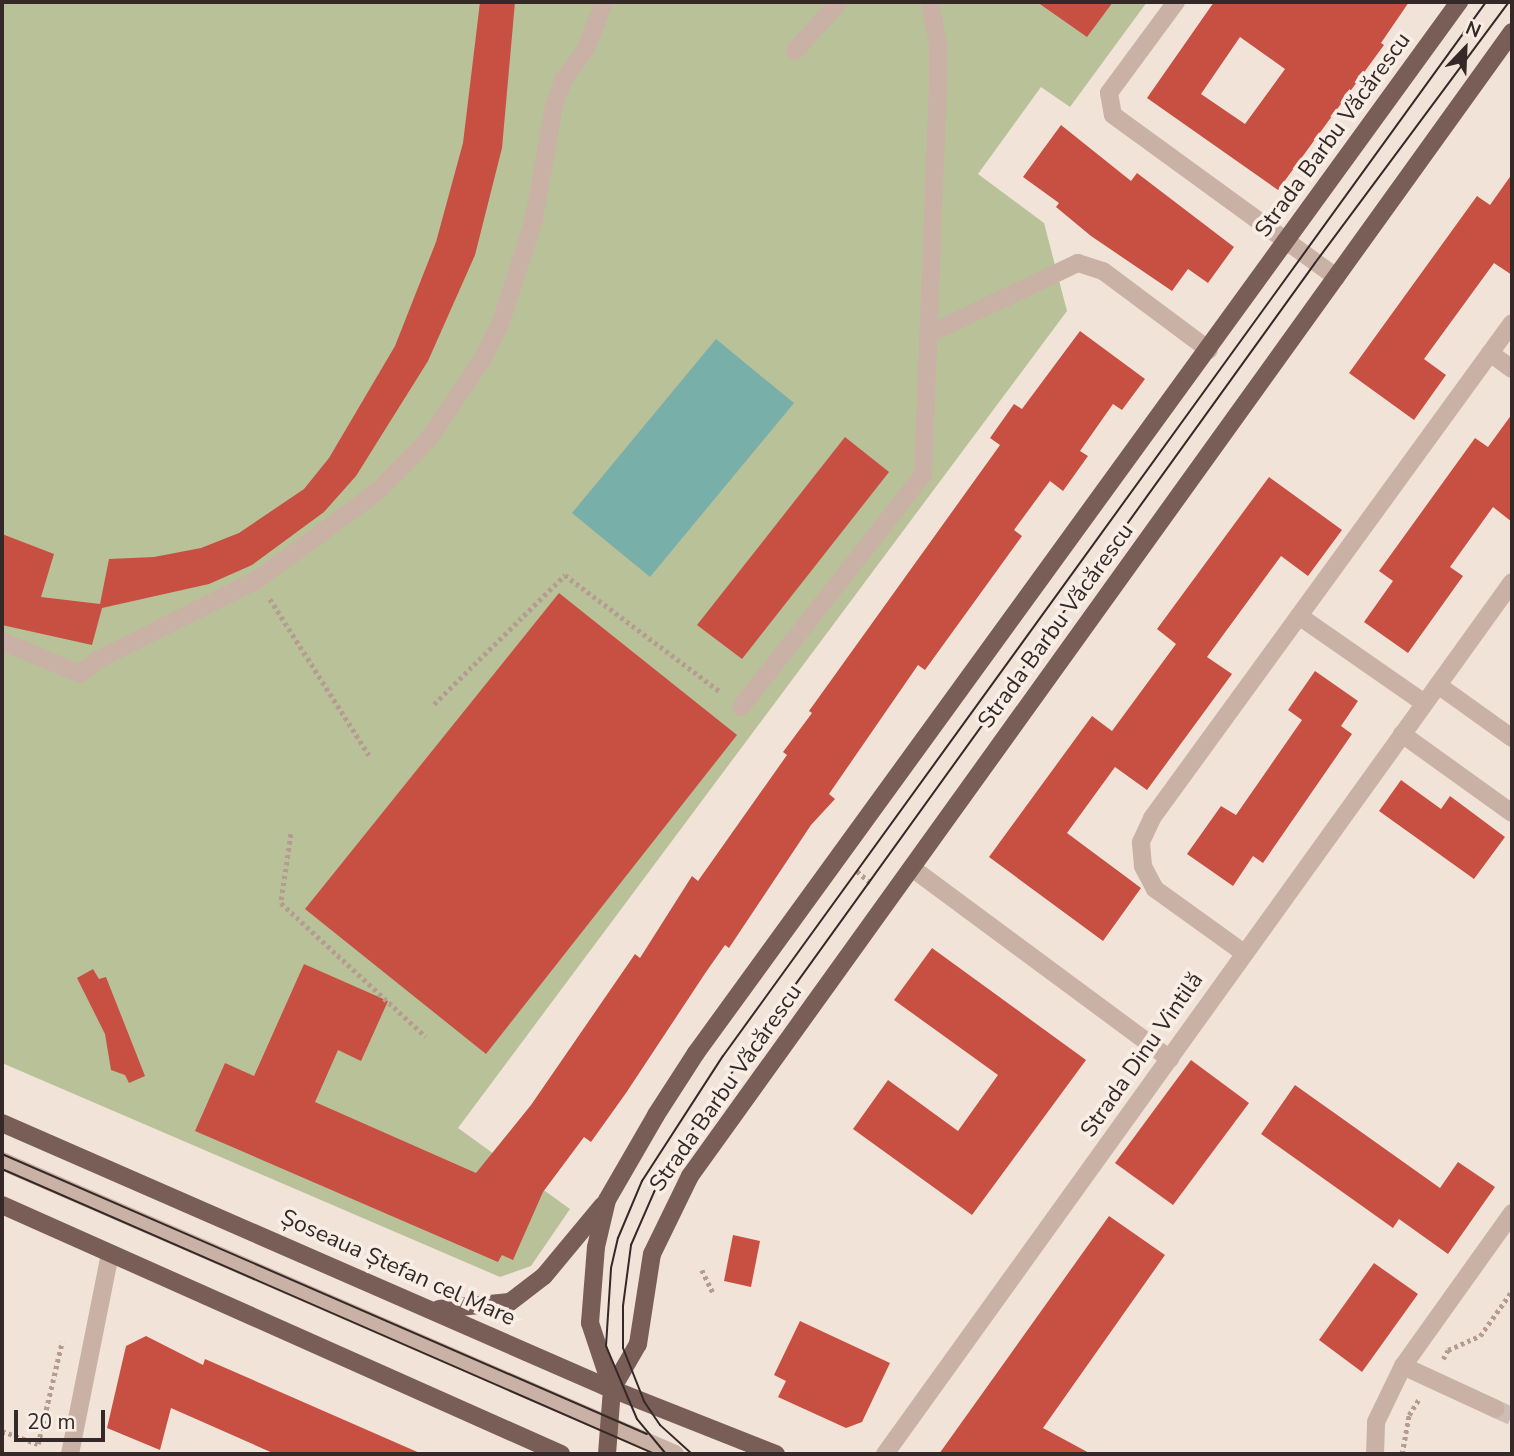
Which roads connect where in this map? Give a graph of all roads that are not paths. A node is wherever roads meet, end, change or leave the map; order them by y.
1 (604, 2) edge
2 (839, 2) edge
3 (930, 2) edge
4 (1176, 2) edge
5 (1459, 2) edge
6 (1512, 32) edge
7 (795, 51) dead end
8 (1286, 241) junction
9 (1336, 277) junction
10 (1512, 323) edge
11 (929, 334) junction
12 (1209, 350) junction
13 (1490, 354) junction
14 (1512, 369) edge
15 (1512, 582) edge
16 (1299, 616) junction
17 (2, 641) edge
18 (1438, 685) junction
19 (1424, 702) junction
20 (741, 707) road end
21 (1402, 734) junction
22 (1512, 738) edge
23 (1512, 813) edge
24 (912, 868) junction
25 (1244, 953) junction
26 (1170, 1059) junction
27 (2, 1123) edge
28 (2, 1161) edge
29 (607, 1200) junction
30 (2, 1205) edge
31 (1512, 1213) edge
32 (110, 1254) junction
33 (432, 1309) junction
34 (1403, 1366) junction
35 (612, 1389) junction
36 (1496, 1409) tunnel mouth
37 (610, 1426) junction
38 (70, 1454) edge
39 (561, 1454) edge
40 (607, 1454) edge
41 (675, 1454) edge
42 (776, 1454) edge
43 (885, 1454) edge
44 (1375, 1454) edge

1 - 17 street
2 - 7 street
3 - 11 street
4 - 8 street
5 - 8 main road, Strada Barbu Văcărescu
6 - 9 main road, Strada Barbu Văcărescu
8 - 9 street
8 - 12 main road, Strada Barbu Văcărescu
9 - 24 main road, Strada Barbu Văcărescu
10 - 13 street
11 - 12 street
11 - 20 street
12 - 29 main road, Strada Barbu Văcărescu
13 - 14 street
13 - 16 street
15 - 18 street, Strada Dinu Vintilă
16 - 19 street
16 - 25 street
18 - 19 street, Strada Dinu Vintilă
18 - 22 street
19 - 21 street, Strada Dinu Vintilă
21 - 23 street
21 - 25 street, Strada Dinu Vintilă
24 - 26 street
24 - 35 main road, Strada Barbu Văcărescu
25 - 26 street, Strada Dinu Vintilă
26 - 43 street, Strada Dinu Vintilă
27 - 33 main road, Șoseaua Ștefan cel Mare
28 - 37 street
29 - 33 main road
29 - 35 main road, Strada Barbu Văcărescu
30 - 32 main road
31 - 34 street
32 - 38 street
32 - 39 main road
33 - 35 main road, Șoseaua Ștefan cel Mare
34 - 36 street
34 - 44 street
35 - 37 main road
35 - 42 main road, Șoseaua Ștefan cel Mare
37 - 40 main road
37 - 41 street

